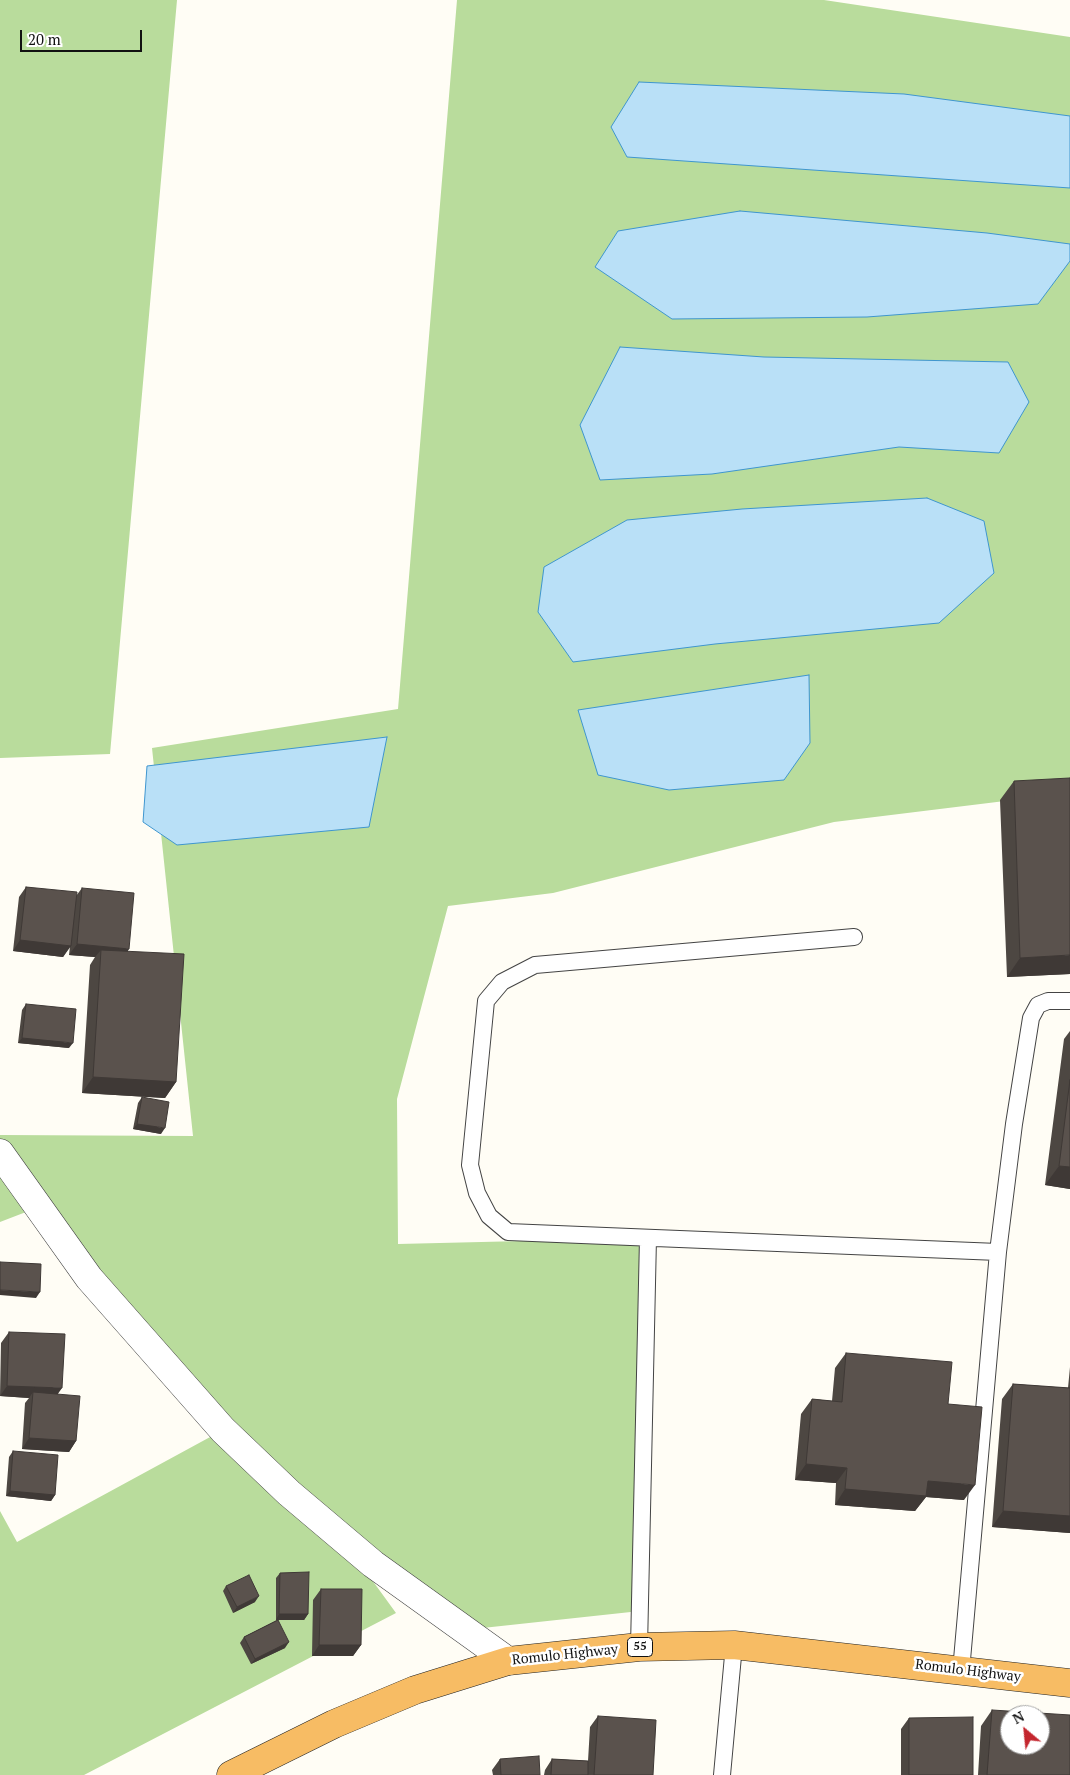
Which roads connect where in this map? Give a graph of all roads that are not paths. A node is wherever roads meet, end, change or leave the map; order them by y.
1 (854, 938) dead end
2 (1070, 1001) edge
3 (0, 1153) edge
4 (648, 1238) junction
5 (998, 1252) junction
6 (734, 1645) junction
7 (639, 1647) junction
8 (508, 1661) junction
9 (961, 1671) junction
10 (1070, 1683) edge
11 (231, 1775) edge
12 (722, 1775) edge

1 - 4 lane
2 - 5 lane
3 - 8 street
4 - 5 lane
4 - 7 lane
5 - 9 lane
6 - 7 highway, Romulo Highway / 55
6 - 9 highway, Romulo Highway / 55
6 - 12 lane
7 - 8 highway, Romulo Highway / 55
8 - 11 highway, Romulo Highway / 55
9 - 10 highway, Romulo Highway / 55

